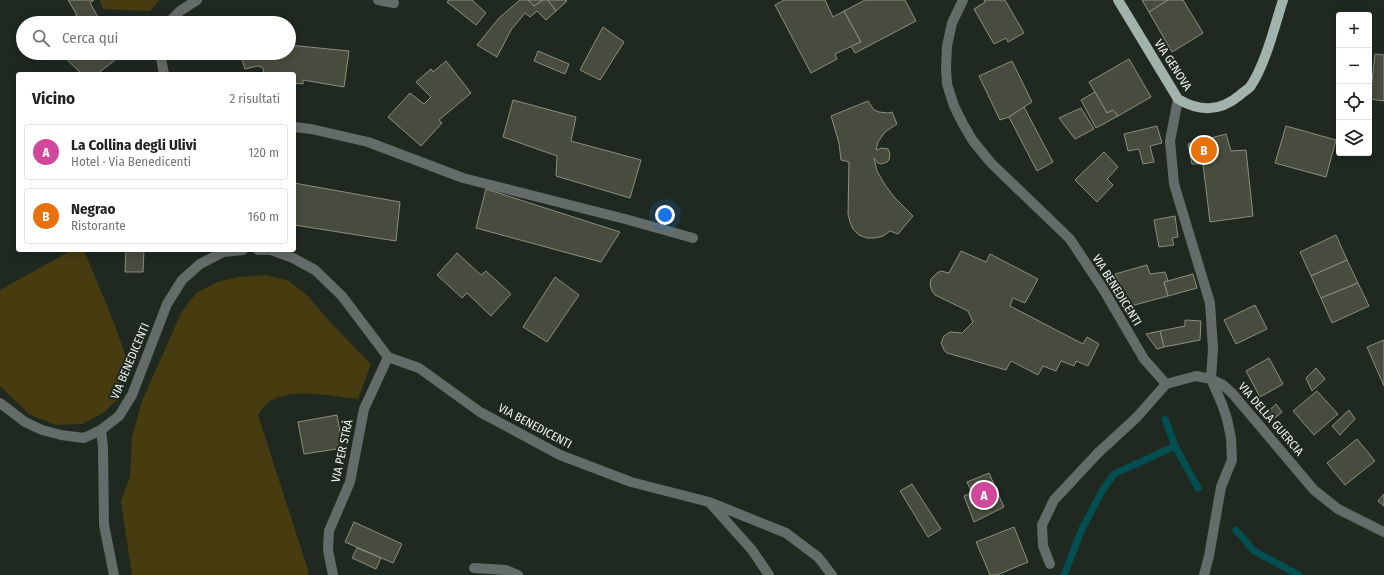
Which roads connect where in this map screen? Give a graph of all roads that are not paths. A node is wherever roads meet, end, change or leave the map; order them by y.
1 (197, 0) edge
2 (378, 0) edge
3 (963, 0) edge
4 (1118, 0) edge
5 (1283, 0) edge
6 (394, 3) dead end
7 (175, 16) edge
8 (161, 60) edge
9 (164, 72) edge
10 (1178, 99) junction
11 (296, 127) edge
12 (693, 238) dead end
13 (221, 252) edge
14 (276, 252) edge
15 (388, 357) junction
16 (1211, 379) junction
17 (1166, 384) junction
18 (0, 403) edge
19 (101, 430) junction
20 (709, 502) junction
21 (1384, 532) edge
22 (1050, 564) dead end
23 (474, 568) dead end
24 (114, 575) edge
25 (333, 575) edge
26 (518, 575) edge
27 (769, 575) edge
28 (832, 575) edge
29 (1204, 575) edge

1 - 7 street
2 - 6 street
3 - 17 street, VIA BENEDICENTI
4 - 10 main road, VIA GENOVA
5 - 10 main road, VIA GENOVA
8 - 9 street
10 - 16 street
11 - 12 street
13 - 19 street, VIA BENEDICENTI
14 - 15 street
15 - 20 street, VIA BENEDICENTI
15 - 25 street, VIA PER STRÀ
16 - 17 street
16 - 21 street, VIA DELLA GUERCIA
16 - 29 street
17 - 22 street
18 - 19 street, VIA BENEDICENTI
19 - 24 street
20 - 27 street
20 - 28 street, VIA BENEDICENTI
23 - 26 street

